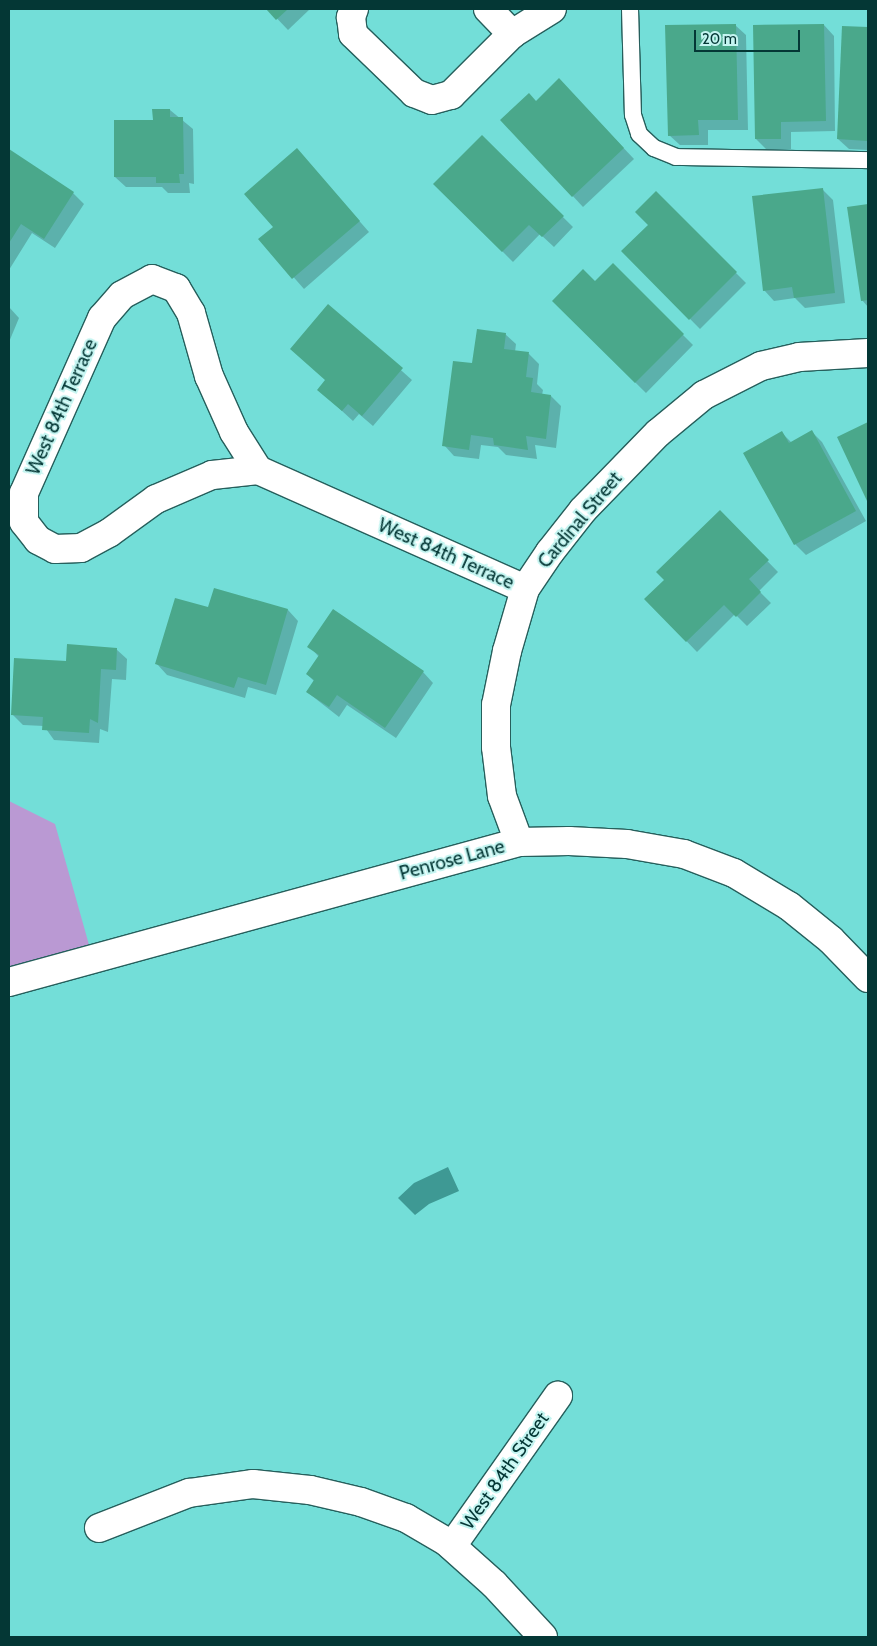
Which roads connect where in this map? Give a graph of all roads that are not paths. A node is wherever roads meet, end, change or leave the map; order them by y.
1 (354, 9) edge
2 (488, 9) edge
3 (552, 9) edge
4 (630, 9) edge
5 (512, 34) junction
6 (868, 160) edge
7 (868, 353) edge
8 (258, 470) junction
9 (525, 590) junction
10 (519, 842) junction
11 (868, 978) edge
12 (9, 982) edge
13 (558, 1396) dead end
14 (98, 1528) dead end
15 (452, 1546) junction
16 (543, 1637) edge

1 - 5 street
2 - 5 street
3 - 5 street
4 - 6 lane
7 - 9 street, Cardinal Street
8 - 8 street, West 84th Terrace
8 - 9 street, West 84th Terrace
9 - 10 street, Cardinal Street
10 - 11 street, Penrose Lane
10 - 12 street, Penrose Lane
13 - 15 street, West 84th Street
14 - 15 street, West 84th Street
15 - 16 street, West 84th Street

